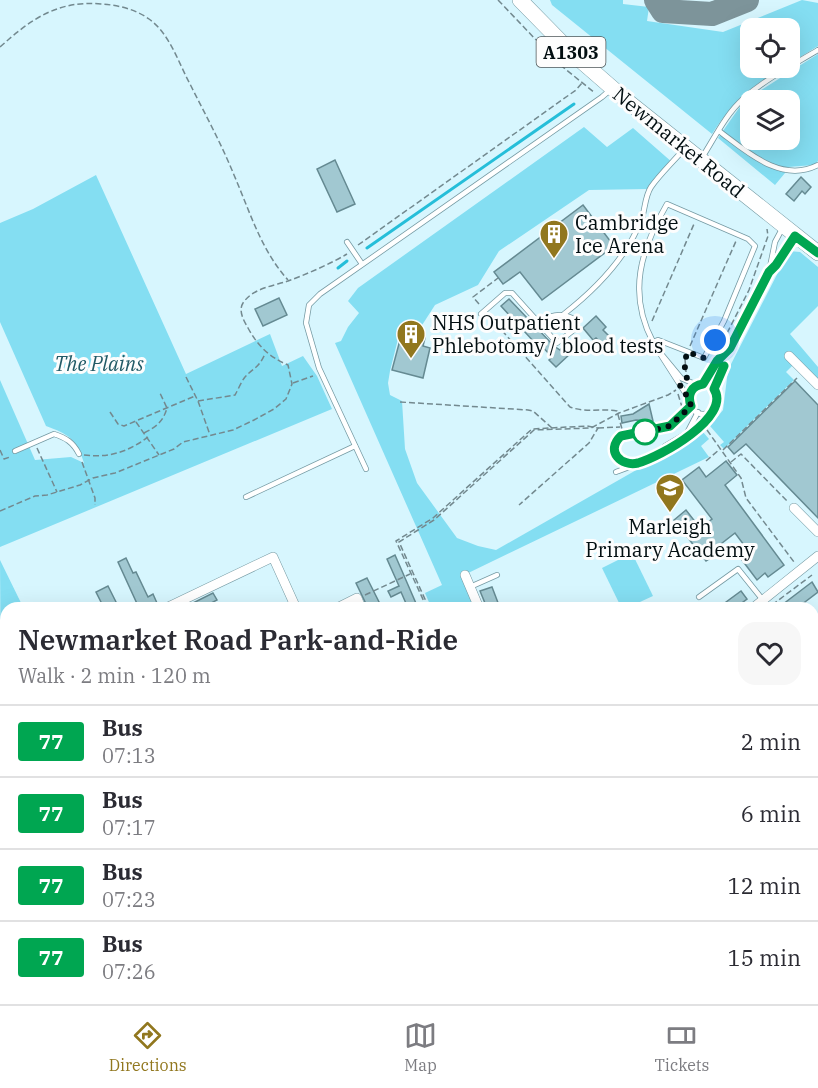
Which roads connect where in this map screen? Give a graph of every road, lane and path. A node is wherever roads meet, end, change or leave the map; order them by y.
1 (498, 0) edge
2 (520, 0) edge
3 (0, 47) edge
4 (818, 50) edge
5 (582, 83) junction
6 (607, 93) junction
7 (719, 130) junction
8 (685, 147) junction
9 (701, 160) junction
10 (818, 165) edge
11 (696, 218) junction
12 (767, 225) dead end
13 (790, 231) junction
14 (738, 236) junction
15 (347, 242) dead end
16 (352, 249) junction
17 (818, 253) edge
18 (363, 264) junction
19 (769, 272) junction
20 (498, 278) dead end
21 (288, 281) junction
22 (483, 312) junction
23 (564, 314) junction
24 (538, 321) junction
25 (645, 327) junction
26 (652, 342) junction
27 (657, 349) junction
28 (719, 349) dead end
29 (688, 352) junction
30 (266, 353) junction
31 (725, 355) junction
32 (789, 356) dead end
33 (802, 369) junction
34 (792, 374) dead end
35 (313, 376) dead end
36 (186, 377) dead end
37 (687, 380) junction
38 (673, 382) dead end
39 (292, 384) junction
40 (700, 385) junction
41 (818, 385) edge
42 (679, 388) junction
43 (714, 389) junction
44 (159, 391) dead end
45 (195, 396) junction
46 (689, 399) junction
47 (198, 401) junction
48 (400, 402) dead end
49 (691, 406) junction
50 (166, 408) junction
51 (712, 411) junction
52 (110, 412) dead end
53 (698, 412) junction
54 (619, 413) junction
55 (135, 422) junction
56 (592, 427) junction
57 (598, 428) junction
58 (554, 429) junction
59 (708, 432) dead end
60 (144, 433) junction
61 (210, 436) junction
62 (148, 438) junction
63 (34, 441) junction
64 (355, 446) junction
65 (666, 446) dead end
66 (721, 449) junction
67 (0, 450) edge
68 (16, 453) joint
69 (79, 454) junction
70 (160, 456) junction
71 (706, 461) dead end
72 (730, 463) junction
73 (636, 464) junction
74 (366, 469) dead end
75 (616, 472) dead end
76 (88, 481) junction
77 (57, 492) junction
78 (246, 497) dead end
79 (95, 505) dead end
80 (519, 505) dead end
81 (794, 508) joint
82 (0, 511) edge
83 (818, 532) edge
84 (815, 559) edge
85 (801, 570) junction
86 (815, 573) edge
87 (411, 574) junction
88 (465, 575) dead end
89 (497, 575) dead end
90 (470, 587) junction
91 (699, 597) dead end
92 (179, 602) edge
93 (293, 602) edge
94 (361, 602) edge
95 (425, 602) edge
96 (425, 602) edge
97 (476, 602) edge
98 (764, 602) edge
99 (768, 602) edge
100 (769, 602) edge

1 - 5 path
2 - 6 main road, Newmarket Road / A1303
3 - 21 path
4 - 7 lane
5 - 6 path
5 - 16 path
6 - 8 main road, Newmarket Road / A1303
6 - 18 lane
7 - 9 lane
7 - 10 lane
8 - 9 main road, Newmarket Road / A1303
8 - 23 lane
9 - 13 main road, Newmarket Road / A1303
11 - 14 lane
11 - 25 path
11 - 25 lane
12 - 28 path
13 - 17 main road, Newmarket Road / A1303
13 - 19 lane
13 - 19 lane
14 - 29 path
14 - 29 lane
15 - 16 lane
16 - 18 lane
16 - 21 path
18 - 64 lane
19 - 31 lane
20 - 22 path
21 - 30 path
22 - 24 lane
22 - 54 path
23 - 24 lane
23 - 24 lane
25 - 26 lane
26 - 27 lane
26 - 29 lane
27 - 37 lane
27 - 42 lane
29 - 37 path
30 - 39 path
30 - 47 path
31 - 40 lane
31 - 43 lane
32 - 33 street
33 - 34 street
33 - 41 street
33 - 66 path
35 - 39 path
36 - 45 path
37 - 40 lane
38 - 42 path
39 - 61 path
40 - 43 lane
40 - 46 lane
42 - 46 lane
42 - 54 path
43 - 51 lane
44 - 50 path
45 - 47 path
45 - 50 path
46 - 49 lane
47 - 61 path
48 - 58 path
49 - 53 lane
49 - 73 lane
50 - 55 path
50 - 60 path
51 - 53 lane
51 - 73 lane
52 - 55 path
53 - 65 lane
54 - 56 path
54 - 57 path
55 - 60 path
56 - 57 path
56 - 58 path
57 - 80 path
58 - 87 path
58 - 95 path
59 - 66 path
60 - 62 path
61 - 70 path
62 - 69 path
62 - 70 path
63 - 68 lane
63 - 69 lane
63 - 77 path
64 - 74 lane
64 - 78 lane
66 - 71 path
66 - 72 path
67 - 68 path
69 - 76 path
70 - 76 path
72 - 81 path
72 - 85 path
73 - 75 lane
76 - 77 path
76 - 79 path
77 - 82 path
81 - 83 street
84 - 85 street
84 - 86 street
85 - 99 street
86 - 100 path
87 - 94 path
87 - 96 path
88 - 90 street
89 - 90 lane
90 - 97 street
91 - 98 lane
92 - 93 street

